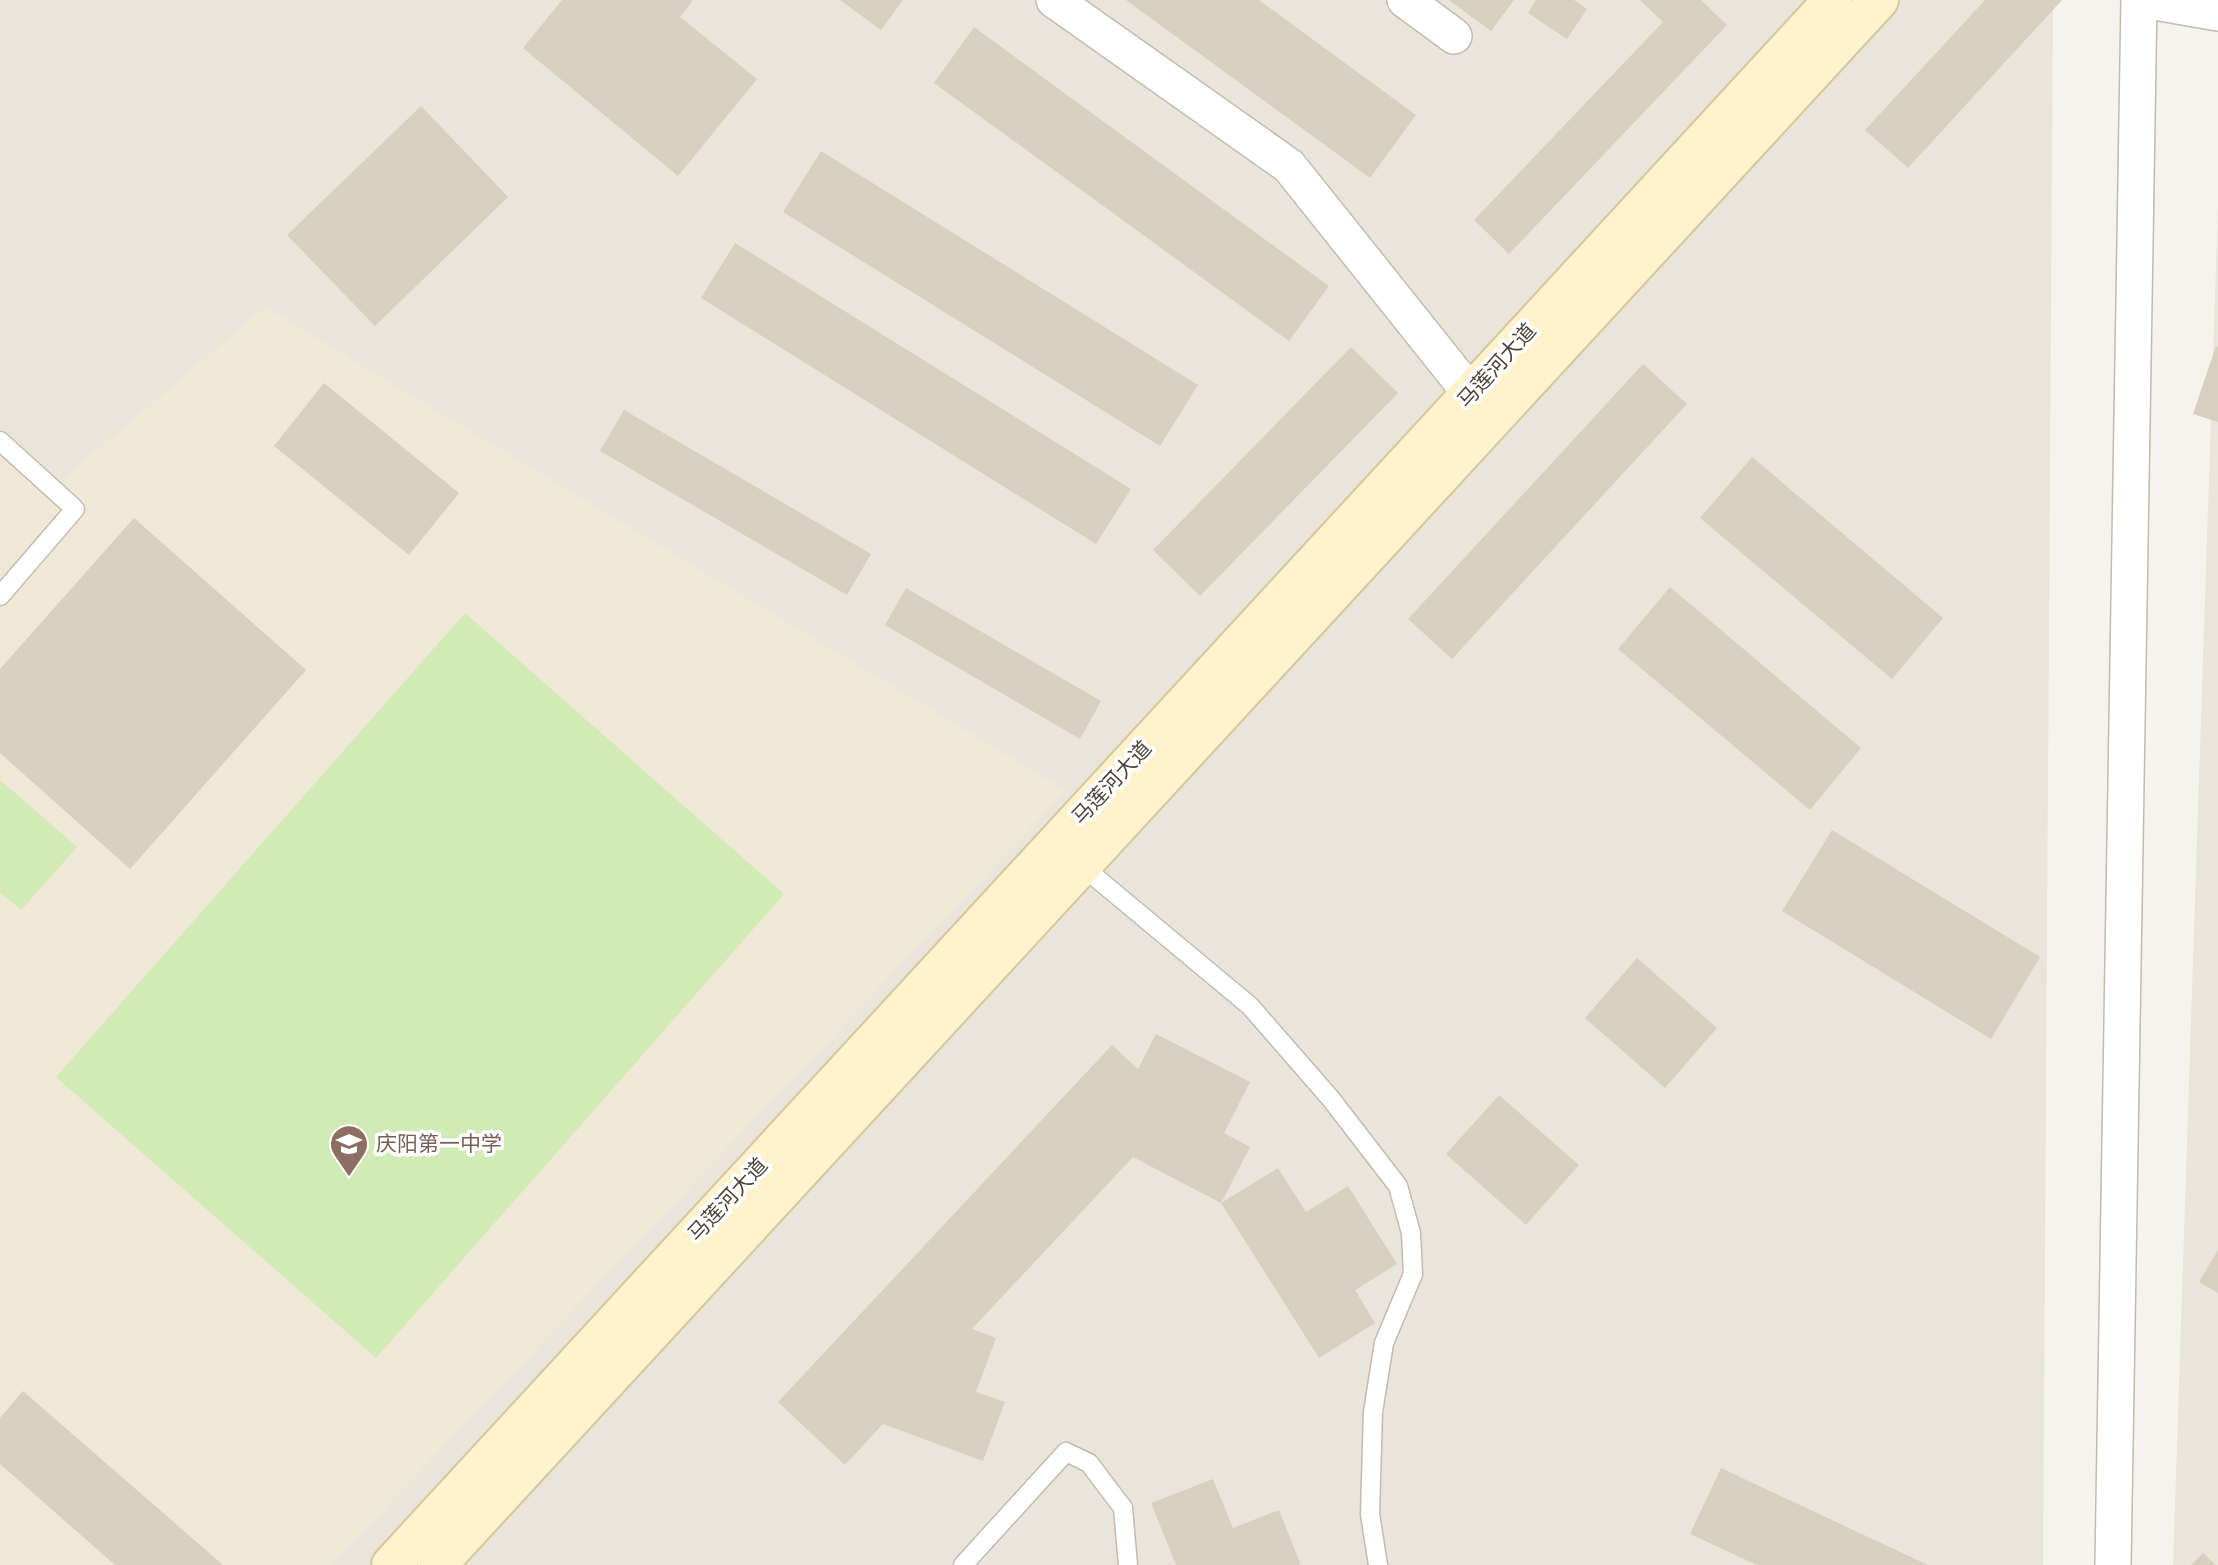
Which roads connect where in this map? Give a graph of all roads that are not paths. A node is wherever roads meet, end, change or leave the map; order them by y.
1 (1054, 0) edge
2 (1405, 0) edge
3 (1833, 0) edge
4 (1879, 0) edge
5 (2141, 0) edge
6 (2218, 13) edge
7 (1454, 36) dead end
8 (1471, 394) junction
9 (0, 441) edge
10 (0, 596) edge
11 (1082, 866) junction
12 (391, 1565) edge
13 (437, 1565) edge
14 (963, 1565) edge
15 (1128, 1565) edge
16 (1378, 1565) edge
17 (2113, 1565) edge

1 - 8 street
2 - 7 street
3 - 8 street, 马莲河大道
4 - 11 street, 马莲河大道
5 - 6 street
5 - 17 street
8 - 12 street, 马莲河大道
9 - 10 lane
11 - 13 street, 马莲河大道
11 - 16 lane
14 - 15 lane

